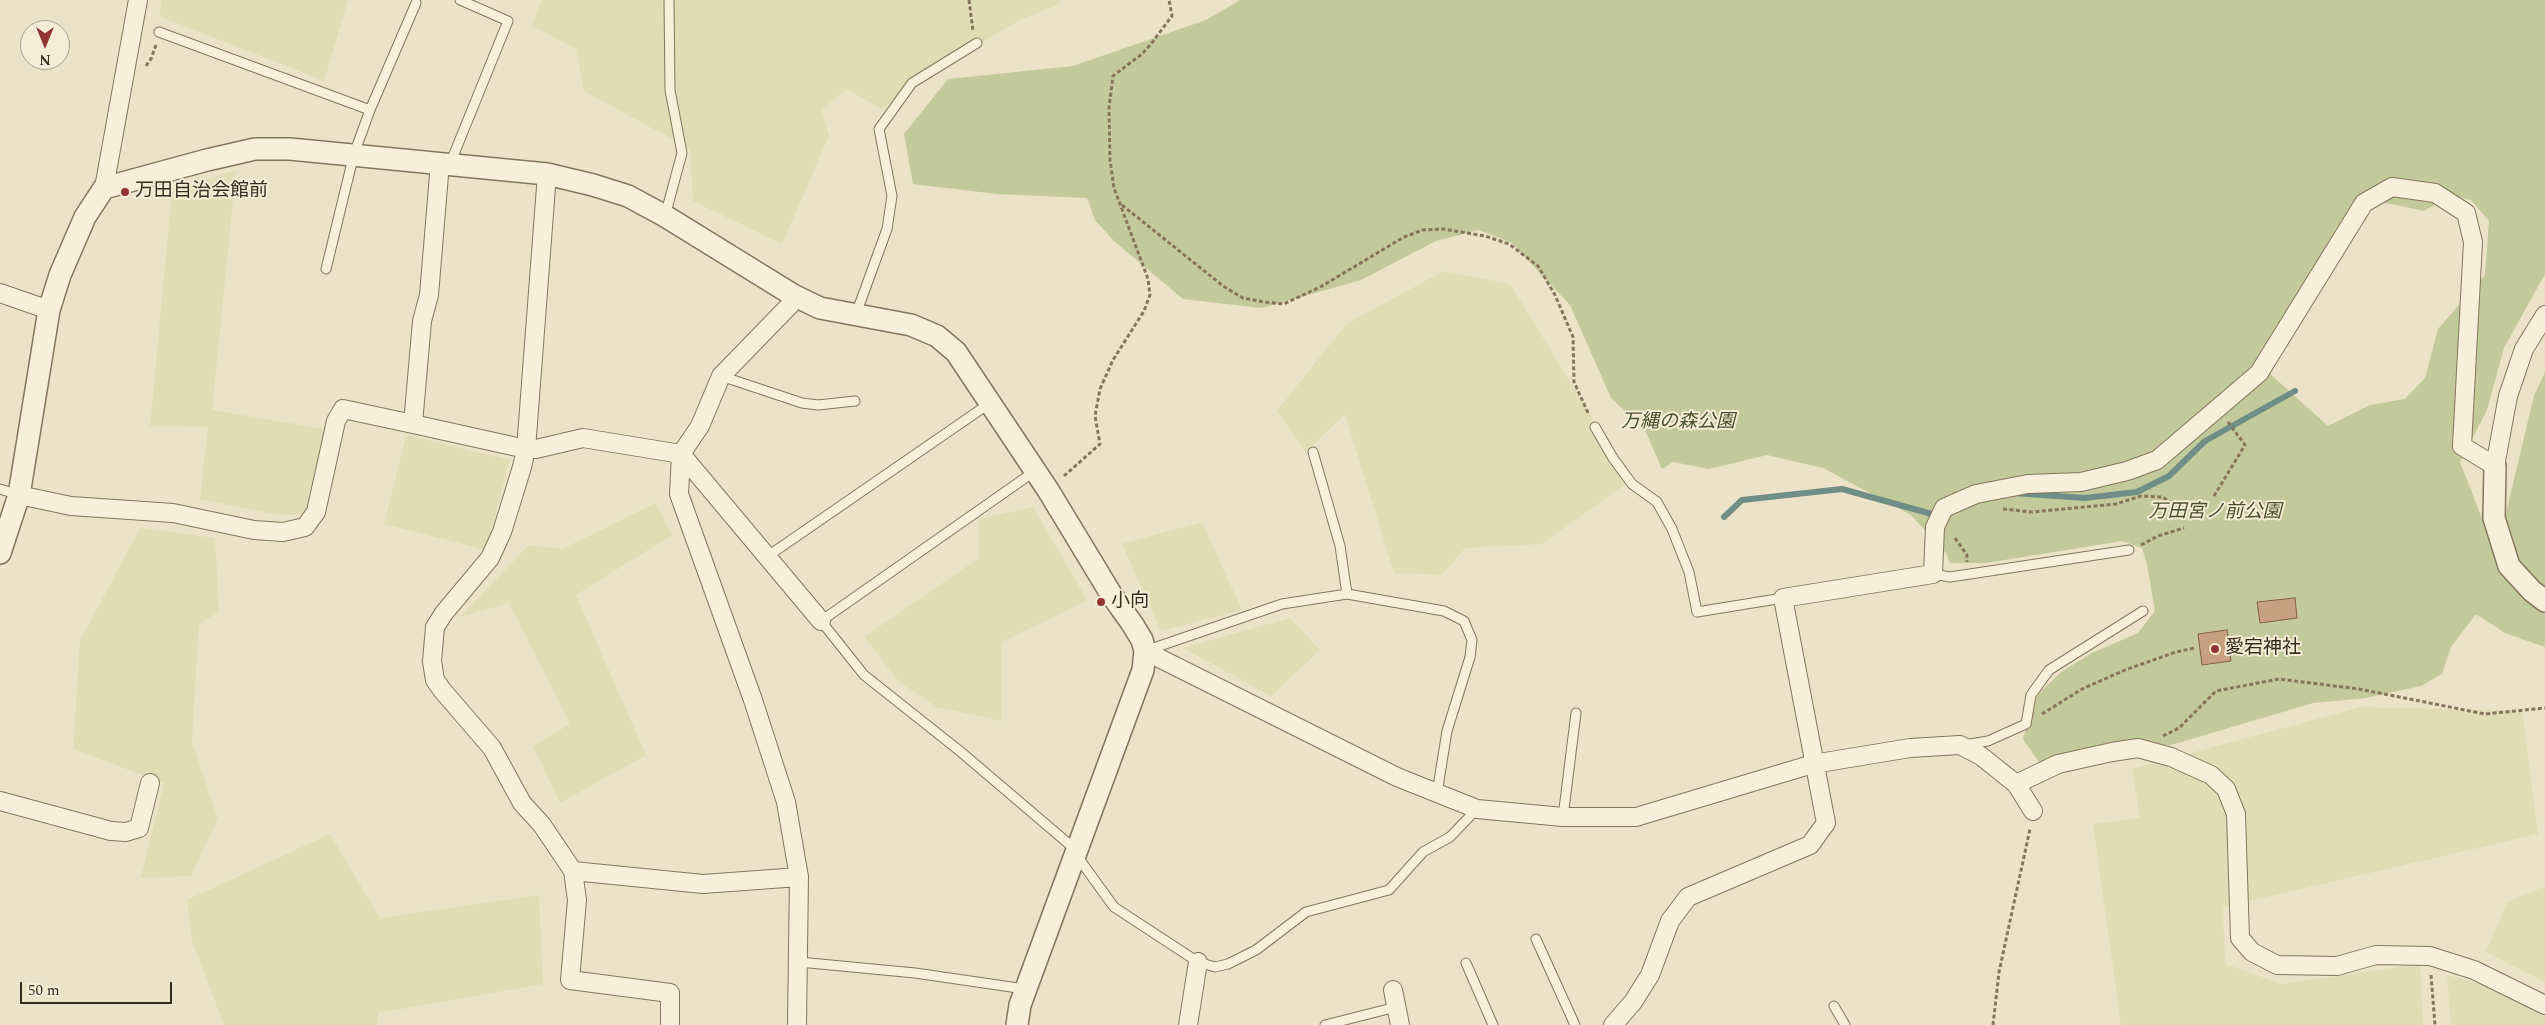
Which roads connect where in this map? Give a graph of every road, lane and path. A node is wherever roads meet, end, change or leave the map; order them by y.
1 (138, 0) edge
2 (460, 0) edge
3 (669, 0) edge
4 (969, 0) edge
5 (1169, 0) edge
6 (416, 3) dead end
7 (159, 32) dead end
8 (977, 43) joint
9 (370, 110) junction
10 (354, 154) junction
11 (445, 164) junction
12 (547, 174) junction
13 (104, 188) junction
14 (1122, 205) junction
15 (665, 216) junction
16 (326, 269) dead end
17 (0, 294) edge
18 (793, 295) junction
19 (49, 310) junction
20 (856, 316) junction
21 (2545, 316) edge
22 (721, 376) junction
23 (855, 401) dead end
24 (990, 403) junction
25 (413, 424) junction
26 (1595, 427) joint
27 (2237, 434) dead end
28 (526, 449) junction
29 (1313, 452) dead end
30 (681, 454) junction
31 (2495, 466) junction
32 (1036, 471) junction
33 (1048, 490) junction
34 (10, 492) edge
35 (2214, 496) dead end
36 (1995, 508) dead end
37 (2188, 511) dead end
38 (2184, 528) dead end
39 (1954, 532) dead end
40 (2130, 550) joint
41 (0, 553) edge
42 (1967, 555) dead end
43 (768, 556) junction
44 (1933, 574) junction
45 (1347, 594) junction
46 (1782, 598) junction
47 (2545, 601) edge
48 (2143, 611) dead end
49 (820, 622) junction
50 (2195, 648) dead end
51 (1144, 651) junction
52 (2545, 708) edge
53 (2050, 709) dead end
54 (1576, 713) dead end
55 (1960, 745) junction
56 (2138, 748) junction
57 (1813, 764) junction
58 (150, 783) dead end
59 (2016, 784) junction
60 (1437, 793) junction
61 (0, 802) edge
62 (1477, 808) junction
63 (2033, 811) joint
64 (1563, 817) junction
65 (1076, 852) junction
66 (573, 871) junction
67 (799, 877) junction
68 (1536, 939) dead end
69 (2430, 956) junction
70 (799, 962) junction
71 (1198, 962) junction
72 (1466, 963) dead end
73 (1026, 989) junction
74 (1395, 998) joint
75 (2545, 1005) edge
76 (1834, 1006) dead end
77 (670, 1025) edge
78 (797, 1025) edge
79 (1017, 1025) edge
80 (1188, 1025) edge
81 (1325, 1025) edge
82 (1400, 1025) edge
83 (1493, 1025) edge
84 (1575, 1025) edge
85 (1613, 1025) edge
86 (1845, 1025) edge
87 (1994, 1025) edge
88 (2435, 1025) edge

1 - 13 street
2 - 11 lane
3 - 15 lane
4 - 8 path
5 - 14 path
6 - 9 lane
7 - 9 lane
8 - 20 lane
9 - 10 lane
10 - 11 street
10 - 13 street
10 - 16 lane
11 - 12 street
11 - 25 street
12 - 15 street
12 - 28 street
13 - 19 street
14 - 26 path
14 - 33 path
15 - 18 street
17 - 19 street
18 - 20 street
18 - 22 street
19 - 34 street
20 - 24 street
21 - 31 street
22 - 23 lane
22 - 30 street
24 - 32 street
24 - 43 lane
25 - 28 street
25 - 34 street
26 - 46 lane
27 - 35 path
28 - 30 street
28 - 66 street
29 - 45 lane
30 - 43 street
30 - 67 street
31 - 44 street
31 - 47 street
32 - 33 street
32 - 49 lane
33 - 51 street
34 - 41 street
36 - 37 path
38 - 40 path
39 - 42 path
40 - 44 lane
43 - 49 street
44 - 46 street
45 - 51 lane
45 - 60 lane
46 - 57 street
48 - 55 lane
49 - 65 lane
50 - 53 path
51 - 60 street
51 - 65 street
52 - 56 path
54 - 64 lane
55 - 57 street
55 - 59 street
56 - 59 street
56 - 69 street
57 - 64 street
57 - 85 street
58 - 61 street
59 - 63 street
60 - 62 street
62 - 64 street
62 - 71 lane
63 - 87 path
65 - 71 lane
65 - 73 street
66 - 67 street
66 - 77 street
67 - 70 street
68 - 84 lane
69 - 75 street
69 - 88 path
70 - 73 lane
70 - 78 street
71 - 80 street
72 - 83 lane
73 - 79 street
74 - 81 lane
74 - 82 street
76 - 86 lane

